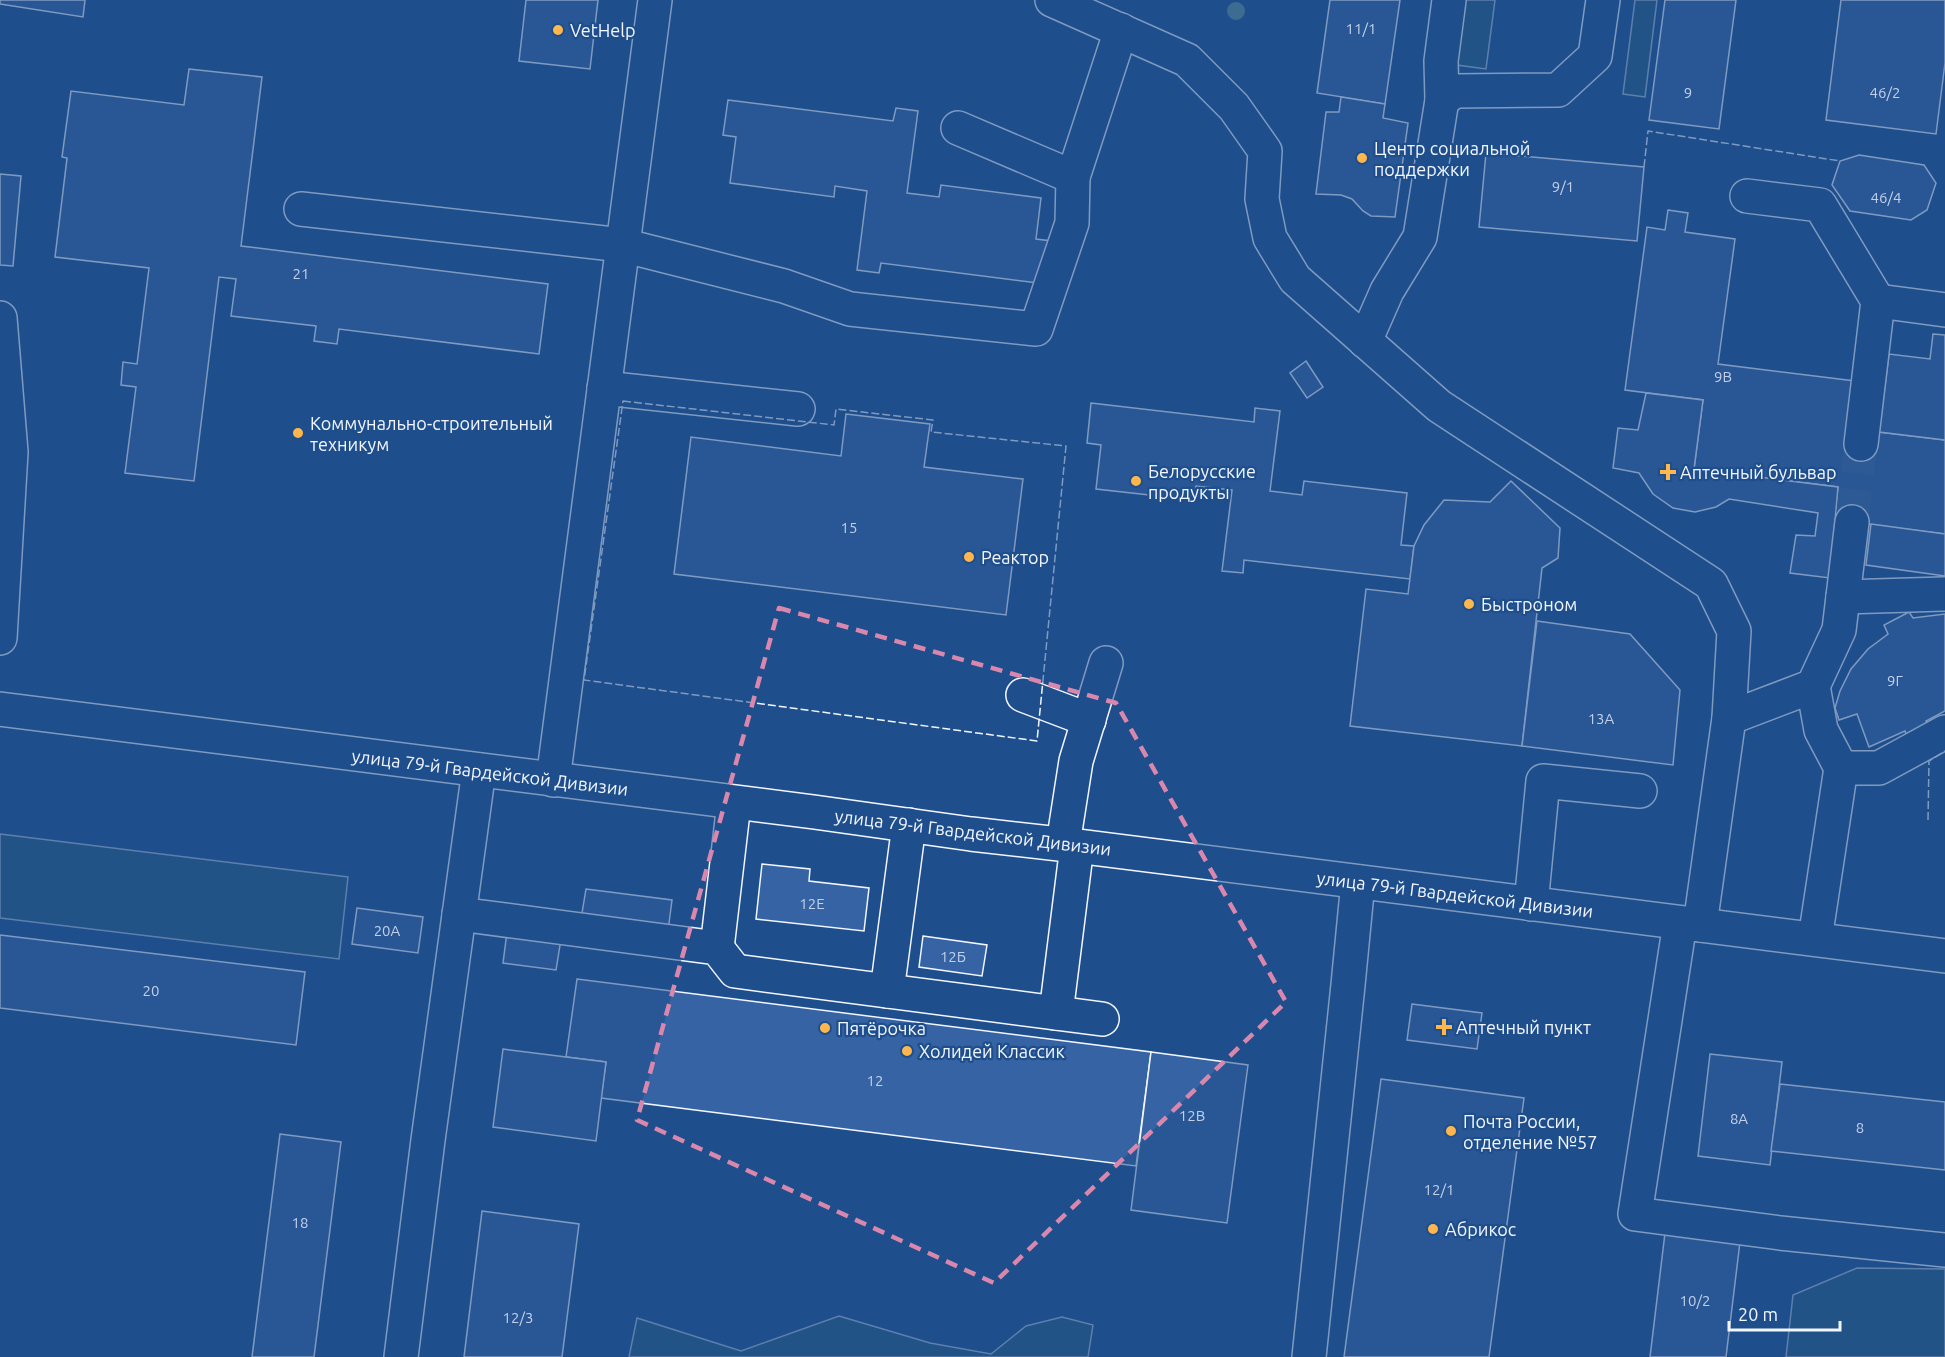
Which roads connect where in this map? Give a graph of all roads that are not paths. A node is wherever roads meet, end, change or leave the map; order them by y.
1 (654, 0) edge
2 (1052, 0) edge
3 (1449, 0) edge
4 (1602, 0) edge
5 (1121, 30) junction
6 (1442, 100) junction
7 (958, 128) dead end
8 (1073, 177) junction
9 (1747, 196) dead end
10 (301, 208) dead end
11 (622, 245) junction
12 (1878, 301) junction
13 (1945, 310) edge
14 (0, 318) edge
15 (1365, 341) junction
16 (603, 388) junction
17 (798, 409) dead end
18 (1861, 444) tunnel mouth
19 (1852, 522) tunnel mouth
20 (1943, 594) dead end
21 (1843, 597) junction
22 (0, 638) edge
23 (1106, 663) dead end
24 (1813, 686) junction
25 (1023, 695) dead end
26 (0, 709) edge
27 (1730, 718) junction
28 (1089, 720) junction
29 (1945, 732) edge
30 (1841, 768) junction
31 (479, 770) junction
32 (553, 780) junction
33 (1640, 791) dead end
34 (734, 803) junction
35 (909, 825) junction
36 (1070, 845) junction
37 (1358, 882) junction
38 (1531, 904) junction
39 (459, 914) junction
40 (1690, 924) junction
41 (1815, 939) junction
42 (717, 948) junction
43 (1945, 956) edge
44 (887, 992) junction
45 (1056, 1013) junction
46 (1102, 1019) dead end
47 (1945, 1250) edge
48 (400, 1357) edge
49 (1309, 1357) edge

1 - 11 street
2 - 5 street
3 - 6 street
4 - 6 street
5 - 8 street
5 - 15 street
6 - 15 street
7 - 8 street
8 - 11 street
9 - 12 street
10 - 11 street
11 - 16 street
12 - 13 street
12 - 18 street
14 - 22 street
15 - 27 street
16 - 17 street
16 - 32 street
19 - 21 street
20 - 21 street
21 - 24 street
23 - 28 street
24 - 27 street
24 - 30 street
25 - 28 street
26 - 31 street, улица 79-й Гвардейской Дивизии
27 - 40 street
28 - 36 street
29 - 30 street
30 - 41 street
31 - 32 street, улица 79-й Гвардейской Дивизии
31 - 39 street
32 - 34 street, улица 79-й Гвардейской Дивизии
33 - 38 street
34 - 35 street, улица 79-й Гвардейской Дивизии
34 - 42 street
35 - 36 street, улица 79-й Гвардейской Дивизии
35 - 44 street
36 - 37 street, улица 79-й Гвардейской Дивизии
36 - 45 street
37 - 38 street, улица 79-й Гвардейской Дивизии
37 - 49 street
38 - 40 street, улица 79-й Гвардейской Дивизии
39 - 42 street
39 - 48 street
40 - 41 street, улица 79-й Гвардейской Дивизии
40 - 47 street
41 - 43 street, улица 79-й Гвардейской Дивизии
42 - 44 street
44 - 45 street
45 - 46 street

